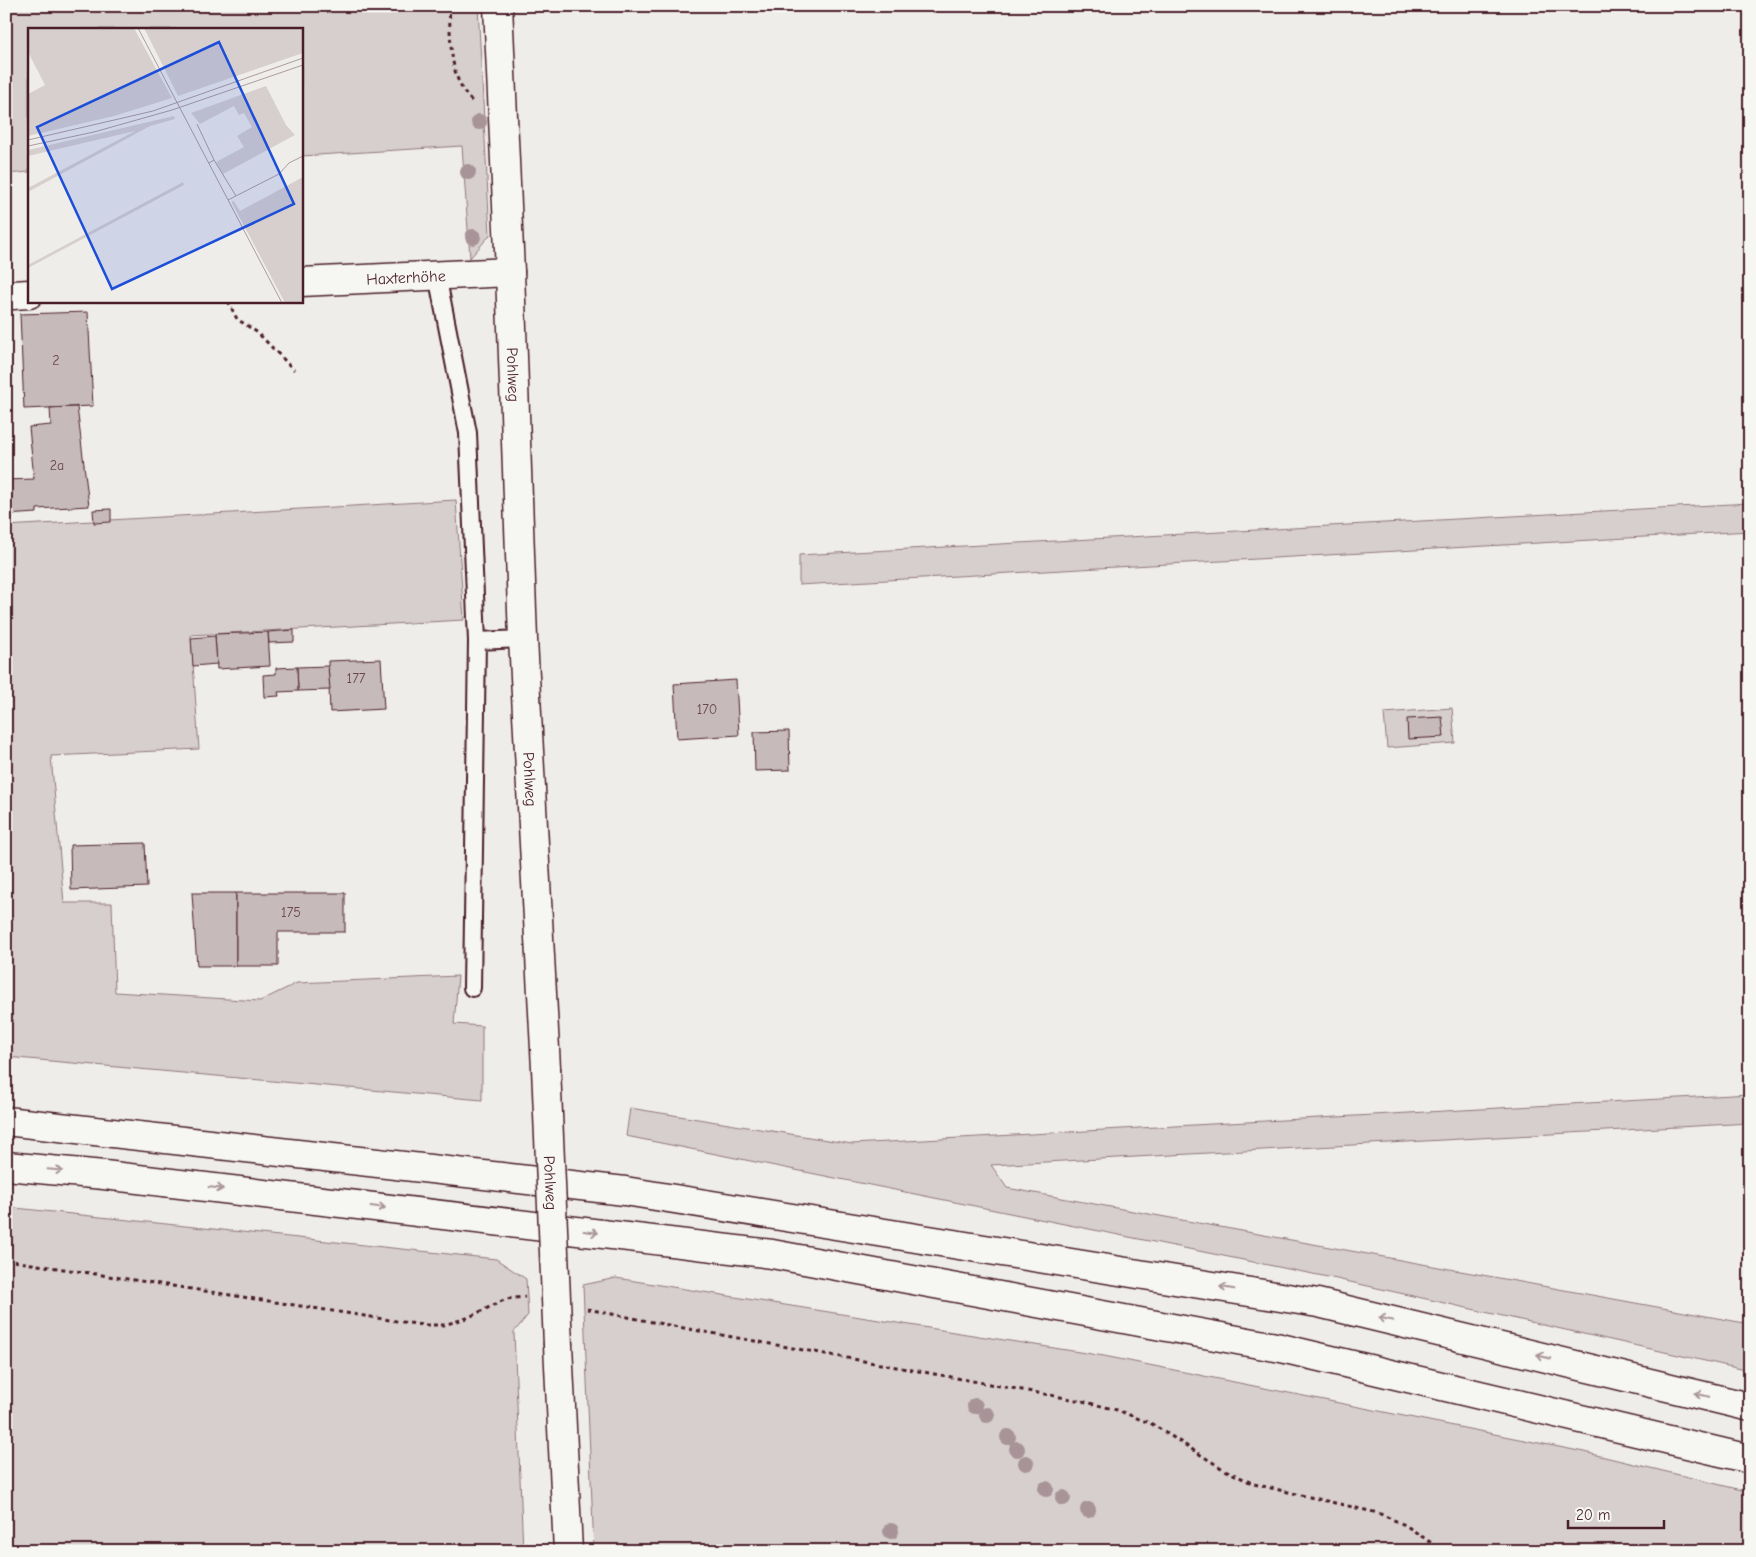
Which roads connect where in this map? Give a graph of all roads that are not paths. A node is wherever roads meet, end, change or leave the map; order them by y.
1 (498, 6) edge
2 (510, 272) junction
3 (437, 275) junction
4 (302, 282) edge
5 (523, 639) junction
6 (477, 641) junction
7 (472, 988) dead end
8 (6, 1121) edge
9 (6, 1166) edge
10 (1750, 1407) edge
11 (1750, 1459) edge
12 (568, 1551) edge

1 - 2 main road, Pohlweg
2 - 3 main road, Haxterhöhe
2 - 5 main road, Pohlweg
3 - 4 main road, Haxterhöhe
3 - 6 lane
5 - 6 lane
5 - 12 main road, Pohlweg, bridge
6 - 7 lane
10 -> 8 main road
9 -> 11 main road

